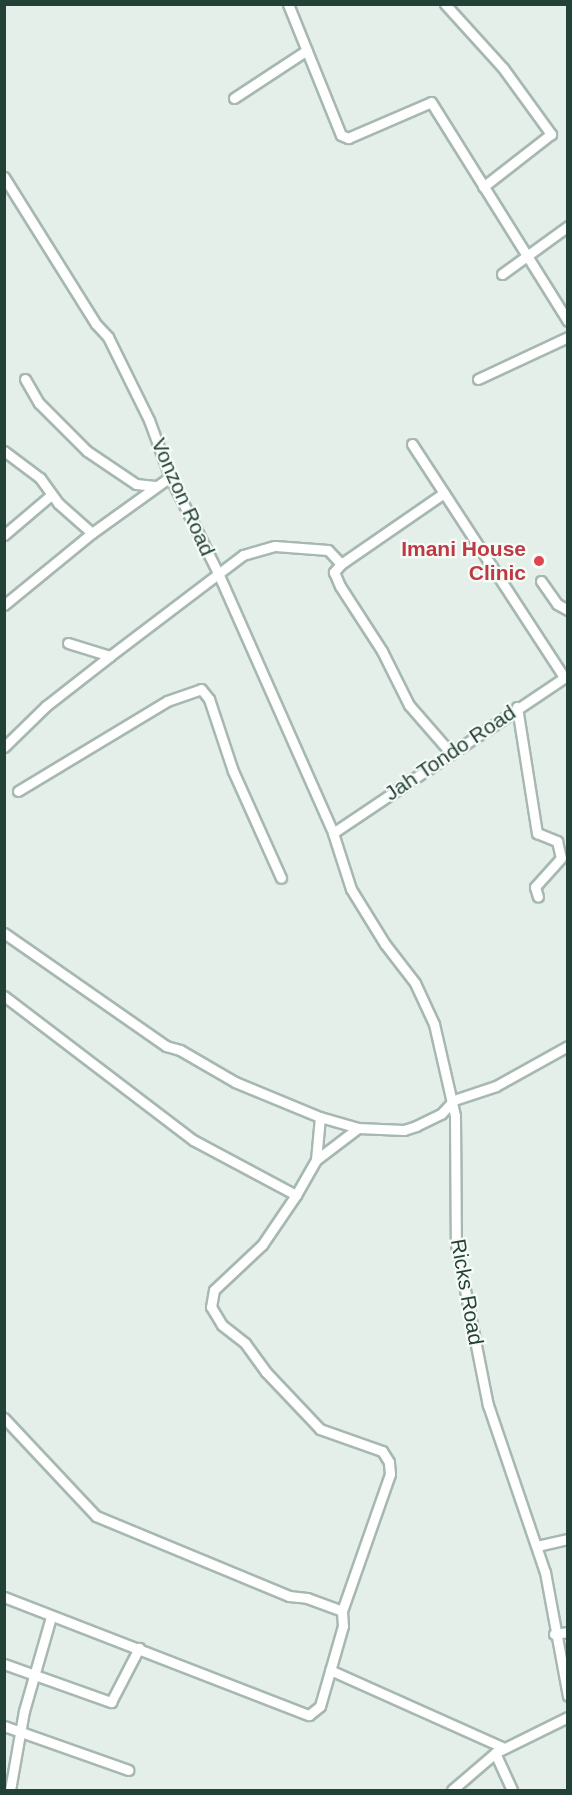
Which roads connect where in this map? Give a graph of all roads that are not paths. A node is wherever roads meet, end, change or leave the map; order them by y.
1 (288, 4) edge
2 (445, 4) edge
3 (307, 50) junction
4 (234, 98) dead end
5 (4, 177) edge
6 (483, 187) junction
7 (567, 226) edge
8 (526, 257) junction
9 (502, 274) dead end
10 (567, 321) edge
11 (567, 338) edge
12 (25, 379) dead end
13 (478, 379) dead end
14 (412, 444) dead end
15 (4, 451) edge
16 (170, 477) junction
17 (155, 486) junction
18 (444, 493) junction
19 (51, 495) junction
20 (92, 533) junction
21 (4, 535) edge
22 (341, 564) junction
23 (218, 573) junction
24 (541, 581) dead end
25 (4, 606) edge
26 (567, 610) edge
27 (68, 643) dead end
28 (110, 656) junction
29 (566, 676) edge
30 (517, 707) junction
31 (4, 747) edge
32 (450, 752) junction
33 (18, 791) dead end
34 (333, 832) junction
35 (281, 878) dead end
36 (538, 897) dead end
37 (4, 933) edge
38 (4, 996) edge
39 (567, 1046) edge
40 (454, 1100) junction
41 (320, 1117) junction
42 (358, 1128) junction
43 (316, 1160) junction
44 (296, 1195) junction
45 (4, 1418) edge
46 (567, 1539) edge
47 (537, 1546) junction
48 (4, 1597) edge
49 (342, 1611) junction
50 (51, 1617) junction
51 (567, 1632) edge
52 (554, 1634) junction
53 (139, 1648) junction
54 (4, 1664) edge
55 (330, 1670) junction
56 (34, 1676) junction
57 (567, 1696) edge
58 (567, 1717) edge
59 (4, 1726) edge
60 (20, 1732) junction
61 (504, 1748) junction
62 (495, 1753) junction
63 (128, 1770) dead end
64 (4, 1786) edge
65 (11, 1790) edge
66 (452, 1791) edge
67 (512, 1791) edge

1 - 3 street
2 - 6 street
3 - 4 street
3 - 6 street
5 - 16 street, Vonzon Road
6 - 8 street
7 - 8 street
8 - 9 street
8 - 10 street
11 - 13 street
12 - 17 street
14 - 18 street
15 - 19 street
16 - 17 street
16 - 23 street, Vonzon Road
17 - 20 street
18 - 22 street
18 - 29 street
19 - 20 street
19 - 21 street
20 - 25 street
22 - 23 street
22 - 32 street
23 - 28 street
23 - 34 street, Vonzon Road
24 - 26 street
27 - 28 street
28 - 31 street
29 - 30 street, Jah Tondo Road
30 - 32 street, Jah Tondo Road
30 - 36 street
32 - 34 street, Jah Tondo Road
33 - 35 street
34 - 40 street, Ricks Road
37 - 41 street
38 - 44 street
39 - 40 street
40 - 42 street
40 - 47 street, Ricks Road
41 - 42 street
41 - 43 street
42 - 43 street
43 - 44 street
44 - 49 street
45 - 49 street
46 - 47 street
47 - 52 street, Ricks Road
48 - 50 street
49 - 55 street
50 - 53 street
50 - 56 street
51 - 52 street
52 - 57 street, Ricks Road
53 - 55 street
53 - 56 street
54 - 56 street
55 - 61 street
56 - 60 street
58 - 61 street
59 - 60 street
60 - 63 street
60 - 65 street
61 - 62 street
62 - 66 street
62 - 67 street
64 - 65 street

